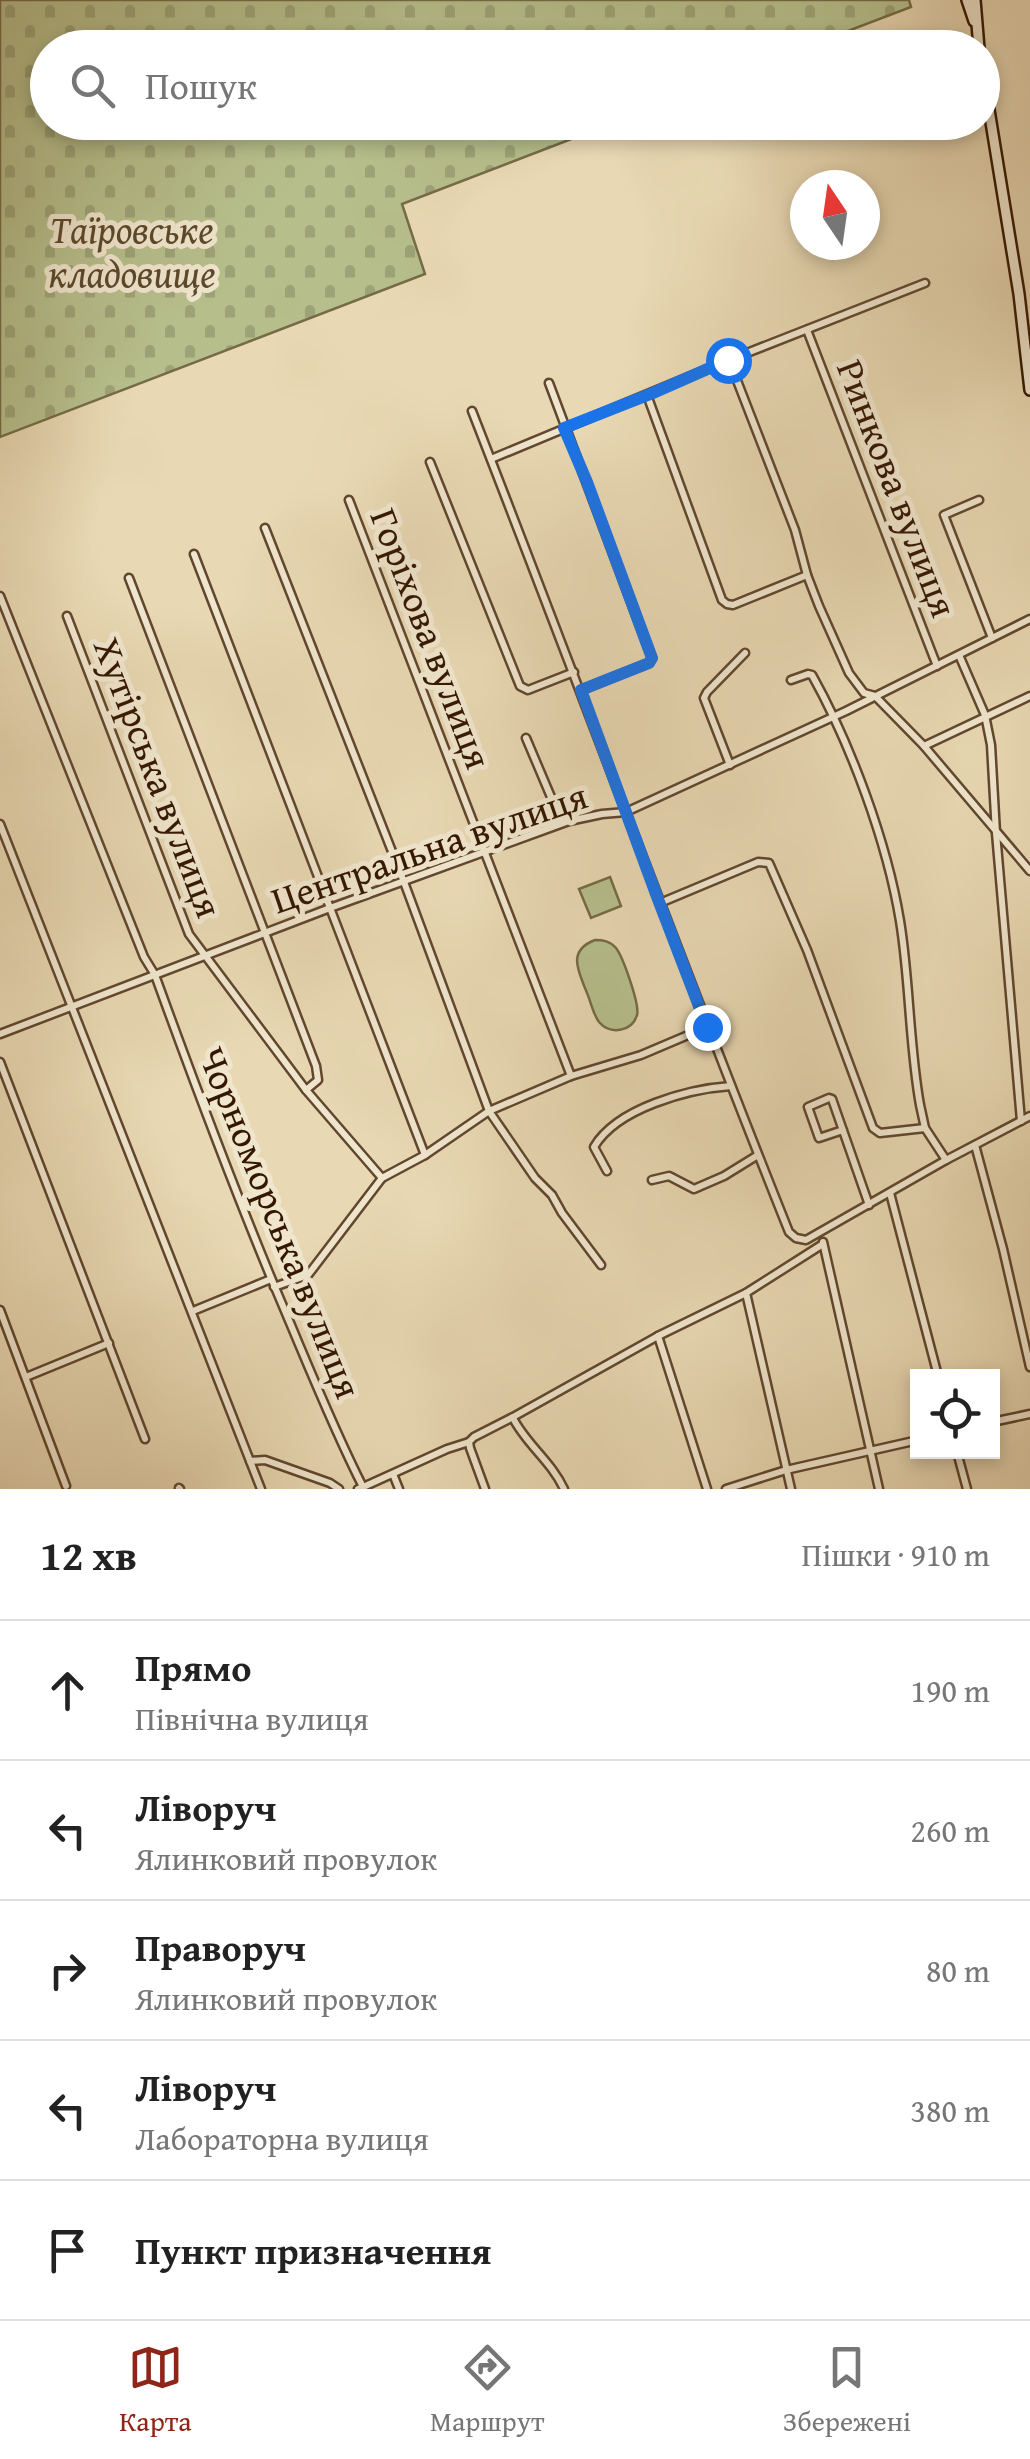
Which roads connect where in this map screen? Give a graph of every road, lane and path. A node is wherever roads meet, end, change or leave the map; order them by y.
1 (967, 0) edge
2 (975, 0) edge
3 (976, 23) junction
4 (977, 30) edge
5 (994, 140) edge
6 (924, 283) dead end
7 (807, 330) junction
8 (728, 360) junction
9 (548, 383) dead end
10 (1030, 390) edge
11 (648, 395) junction
12 (472, 412) dead end
13 (564, 428) junction
14 (491, 459) junction
15 (430, 462) dead end
16 (349, 500) dead end
17 (979, 500) dead end
18 (266, 528) dead end
19 (194, 554) dead end
20 (807, 576) junction
21 (129, 578) dead end
22 (0, 596) edge
23 (67, 616) dead end
24 (1030, 619) edge
25 (992, 638) junction
26 (745, 653) dead end
27 (960, 655) junction
28 (937, 666) junction
29 (574, 672) junction
30 (791, 680) dead end
31 (581, 690) junction
32 (876, 696) junction
33 (1030, 696) edge
34 (835, 716) junction
35 (985, 717) junction
36 (526, 738) dead end
37 (924, 746) junction
38 (730, 765) junction
39 (626, 812) junction
40 (562, 823) junction
41 (0, 824) edge
42 (996, 834) junction
43 (485, 852) junction
44 (1030, 872) edge
45 (404, 882) junction
46 (660, 903) junction
47 (330, 908) junction
48 (265, 933) junction
49 (205, 956) junction
50 (156, 975) junction
51 (70, 1007) junction
52 (707, 1027) junction
53 (0, 1034) edge
54 (0, 1062) edge
55 (571, 1076) junction
56 (731, 1086) junction
57 (306, 1090) junction
58 (489, 1111) junction
59 (1030, 1116) edge
60 (1021, 1120) junction
61 (925, 1128) junction
62 (843, 1130) junction
63 (975, 1145) junction
64 (425, 1155) junction
65 (758, 1155) junction
66 (946, 1160) junction
67 (607, 1172) dead end
68 (382, 1178) junction
69 (652, 1180) dead end
70 (890, 1193) junction
71 (870, 1205) junction
72 (823, 1231) junction
73 (823, 1244) junction
74 (602, 1266) dead end
75 (273, 1283) junction
76 (746, 1293) junction
77 (0, 1310) edge
78 (192, 1311) junction
79 (658, 1336) junction
80 (109, 1343) junction
81 (1030, 1367) edge
82 (936, 1369) edge
83 (26, 1377) junction
84 (1030, 1414) edge
85 (513, 1418) junction
86 (1000, 1420) edge
87 (145, 1439) dead end
88 (910, 1442) edge
89 (469, 1445) junction
90 (870, 1452) junction
91 (959, 1459) edge
92 (250, 1461) junction
93 (786, 1470) junction
94 (393, 1474) junction
95 (66, 1486) dead end
96 (360, 1488) edge
97 (261, 1489) edge
98 (339, 1489) edge
99 (399, 1489) edge
100 (485, 1489) edge
101 (564, 1489) edge
102 (707, 1489) edge
103 (726, 1489) edge
104 (790, 1489) edge
105 (879, 1489) edge
106 (967, 1489) edge

1 - 3 main road
2 - 3 main road
3 - 4 main road
5 - 10 main road
6 - 7 street
7 - 8 street
7 - 28 street, Ринкова вулиця
8 - 11 street
8 - 20 street
9 - 13 street
11 - 13 street
11 - 20 street
12 - 14 street
13 - 14 street
13 - 31 street
14 - 29 street
15 - 29 street
16 - 43 street, Горіхова вулиця
17 - 25 street
18 - 45 street
19 - 47 street
20 - 32 street
21 - 48 street
22 - 50 street, Хутірська вулиця
23 - 49 street, Хутірська вулиця
24 - 25 street, Центральна вулиця
25 - 27 street, Центральна вулиця
26 - 38 street
27 - 28 street, Центральна вулиця
27 - 35 street
28 - 32 street, Центральна вулиця
29 - 31 street
30 - 34 street
31 - 39 street
32 - 34 street, Центральна вулиця
32 - 37 street
33 - 35 street
34 - 38 street, Центральна вулиця
34 - 61 street
35 - 37 street
35 - 42 street
36 - 40 street
37 - 42 street
38 - 39 street, Центральна вулиця
39 - 40 street, Центральна вулиця
39 - 46 street
40 - 43 street, Центральна вулиця
41 - 51 street
42 - 44 street
42 - 60 street
43 - 45 street, Центральна вулиця
43 - 55 street, Горіхова вулиця
45 - 47 street, Центральна вулиця
45 - 58 street
46 - 52 street
46 - 61 street
47 - 48 street, Центральна вулиця
47 - 64 street
48 - 49 street, Центральна вулиця
48 - 57 street
49 - 50 street, Центральна вулиця
49 - 57 street, Хутірська вулиця
50 - 51 street, Центральна вулиця
50 - 75 street, Чорноморська вулиця
51 - 53 street, Центральна вулиця
51 - 78 street
52 - 55 street
52 - 56 street
54 - 80 street
55 - 58 street
56 - 65 street
56 - 67 street
57 - 68 street, Хутірська вулиця
58 - 64 street
58 - 74 street
59 - 60 street
60 - 63 street
61 - 66 street
62 - 62 street
62 - 71 street
63 - 66 street
63 - 81 street
64 - 68 street
65 - 69 street
65 - 72 street
66 - 70 street
68 - 75 street
70 - 71 street
70 - 82 street
71 - 72 street
72 - 73 street
73 - 76 street
73 - 90 street
75 - 78 street
75 - 96 street, Чорноморська вулиця
76 - 79 street
76 - 93 street
77 - 83 street
78 - 92 street
79 - 85 street
79 - 102 street
80 - 83 street
80 - 87 street
83 - 95 street
84 - 86 street
85 - 89 street
85 - 101 street
88 - 90 street
89 - 94 street
89 - 100 street
90 - 93 street
90 - 105 street
91 - 106 street
92 - 97 street
92 - 98 street
93 - 103 street
93 - 104 street
94 - 96 street
94 - 99 street

